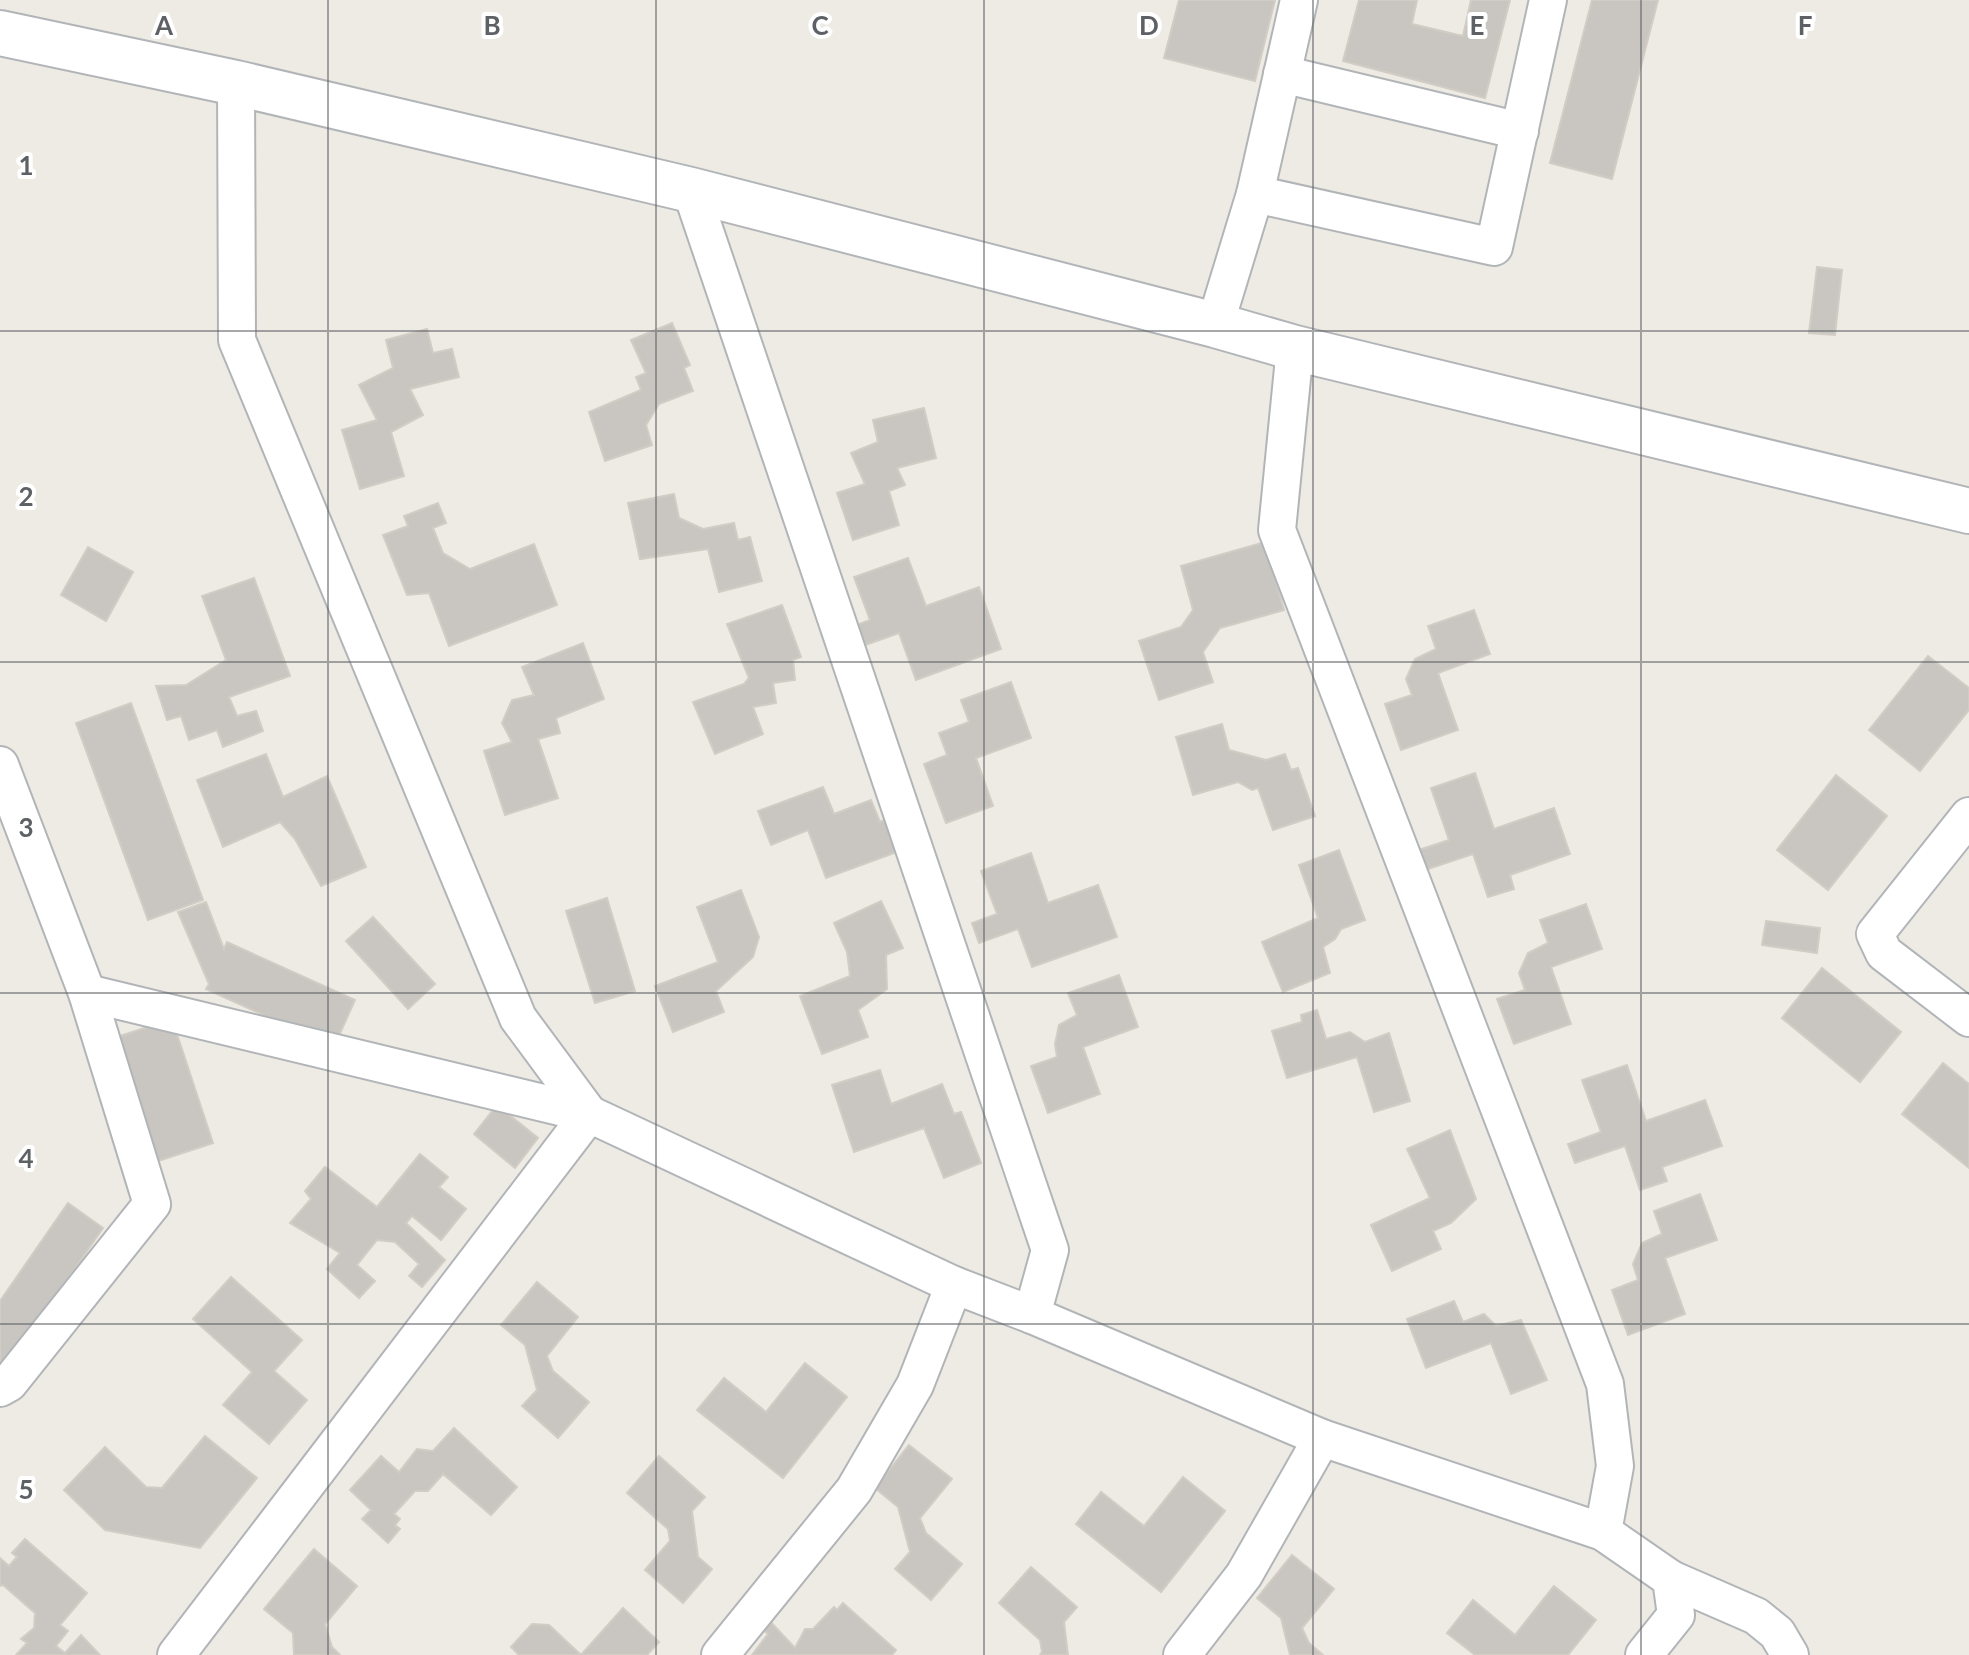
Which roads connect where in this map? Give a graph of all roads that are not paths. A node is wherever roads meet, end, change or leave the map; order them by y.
1 (1299, 0) edge
2 (1548, 0) edge
3 (0, 33) edge
4 (1282, 74) junction
5 (236, 83) junction
6 (1520, 131) junction
7 (691, 190) junction
8 (1255, 194) junction
9 (1215, 325) junction
10 (1295, 348) junction
11 (1969, 511) edge
12 (0, 765) edge
13 (1969, 816) edge
14 (87, 993) junction
15 (1969, 1018) edge
16 (589, 1114) junction
17 (954, 1285) junction
18 (1032, 1315) junction
19 (0, 1388) edge
20 (1322, 1438) junction
21 (1603, 1532) junction
22 (1671, 1579) junction
23 (176, 1655) edge
24 (720, 1655) edge
25 (1182, 1655) edge
26 (1644, 1655) edge
27 (1790, 1655) edge

1 - 4 street
2 - 6 street
3 - 5 street
4 - 6 street
4 - 8 street
5 - 7 street
5 - 16 street
6 - 8 street
7 - 9 street
7 - 18 street
8 - 9 street
9 - 10 street
10 - 11 street
10 - 21 street
12 - 14 street
13 - 15 street
14 - 16 street
14 - 19 street
16 - 17 street
16 - 23 street
17 - 18 street
17 - 24 street
18 - 20 street
20 - 21 street
20 - 25 street
21 - 22 street
22 - 26 street
22 - 27 street

